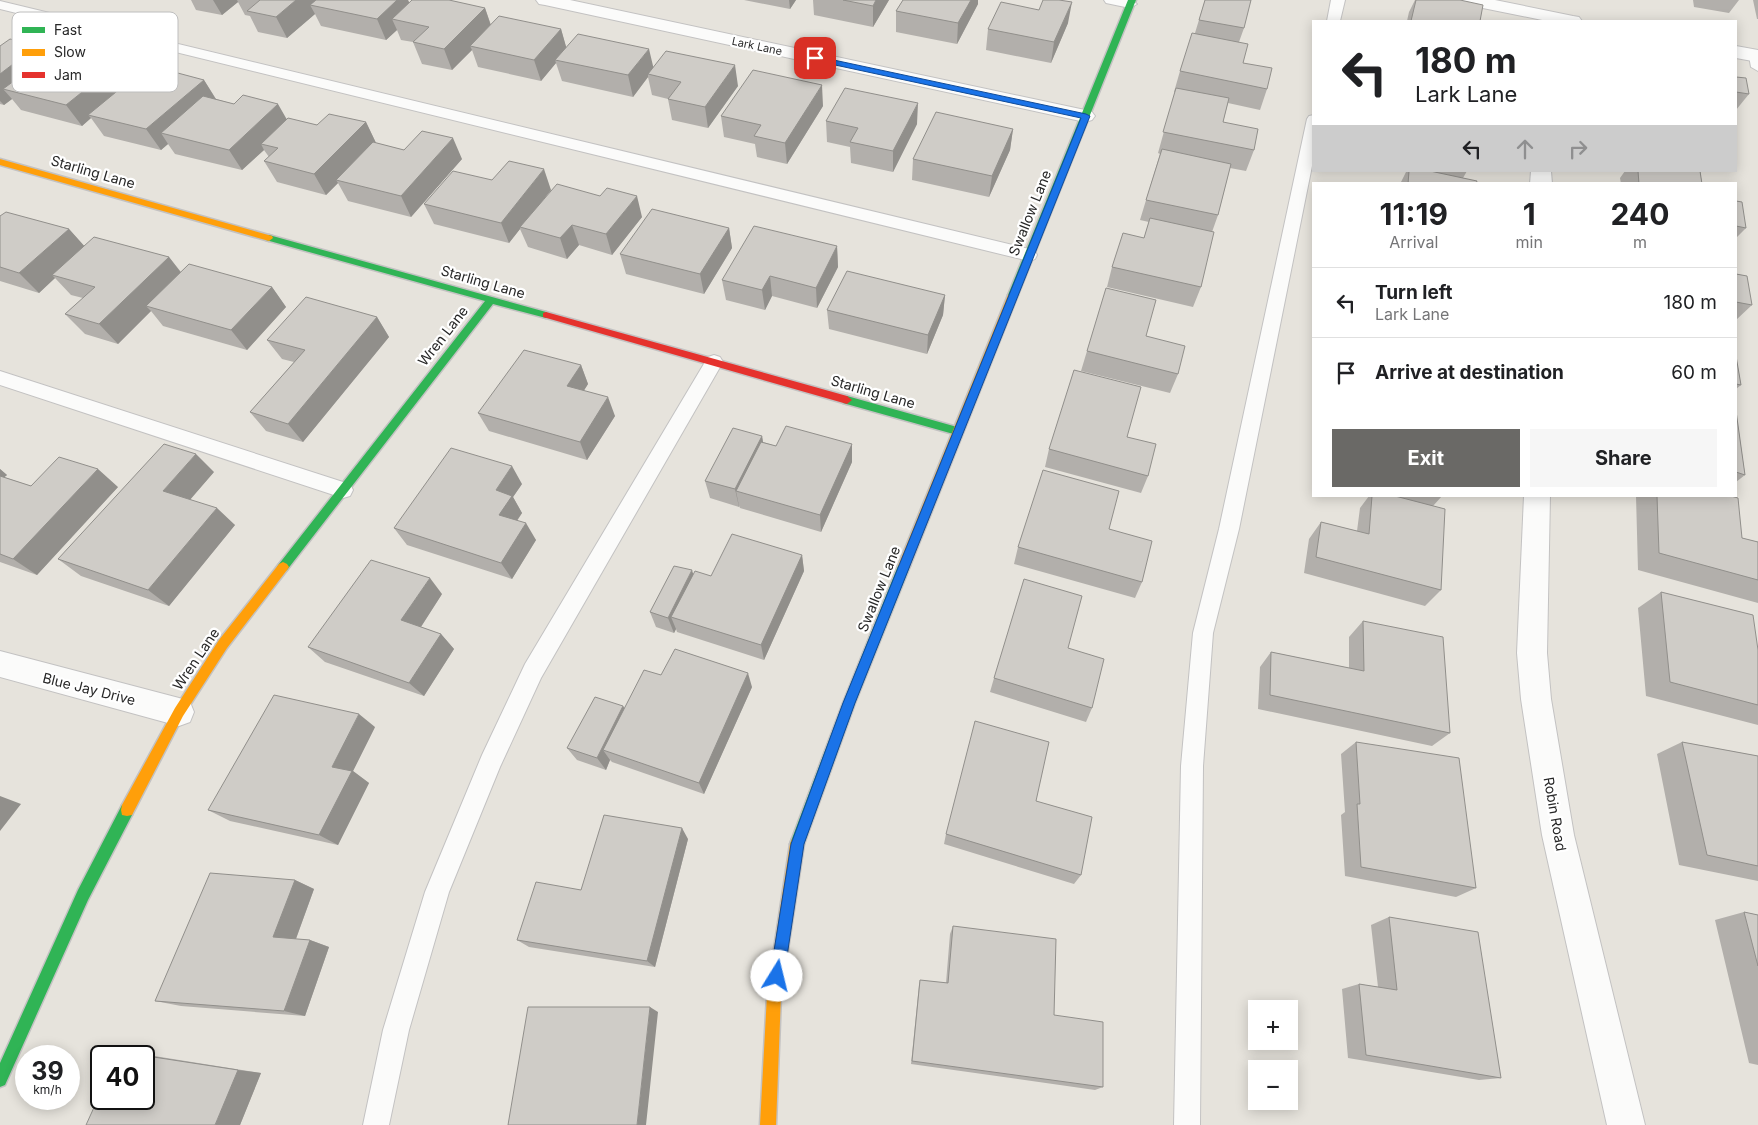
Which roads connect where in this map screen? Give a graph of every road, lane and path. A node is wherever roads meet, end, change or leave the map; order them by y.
1 (545, 0) edge
2 (1111, 0) edge
3 (1338, 0) edge
4 (1468, 0) edge
5 (1131, 2) edge
6 (0, 5) edge
7 (29, 12) edge
8 (1543, 18) edge
9 (1334, 20) edge
10 (1563, 20) edge
11 (178, 48) edge
12 (1737, 52) edge
13 (1757, 59) edge
14 (1086, 116) junction
15 (1312, 129) edge
16 (0, 162) edge
17 (1029, 255) junction
18 (491, 300) junction
19 (714, 362) junction
20 (0, 378) edge
21 (957, 431) junction
22 (343, 490) junction
23 (1537, 497) edge
24 (0, 664) edge
25 (178, 712) junction
26 (7, 1048) edge
27 (0, 1080) edge
28 (376, 1125) edge
29 (768, 1125) edge
30 (1188, 1125) edge
31 (1626, 1125) edge

1 - 14 street, Lark Lane
2 - 5 lane
3 - 9 lane
4 - 8 street
5 - 14 street, Swallow Lane
6 - 7 lane
8 - 10 street
11 - 17 lane
12 - 13 street
14 - 17 street, Swallow Lane
15 - 30 lane
16 - 18 street, Starling Lane
17 - 21 street, Swallow Lane
18 - 19 street, Starling Lane
18 - 22 street, Wren Lane
19 - 21 street, Starling Lane
19 - 28 lane
20 - 22 lane
21 - 29 street, Swallow Lane
22 - 25 street, Wren Lane
23 - 31 street, Robin Road
24 - 25 street, Blue Jay Drive
25 - 26 street, Wren Lane
26 - 27 street, Wren Lane

